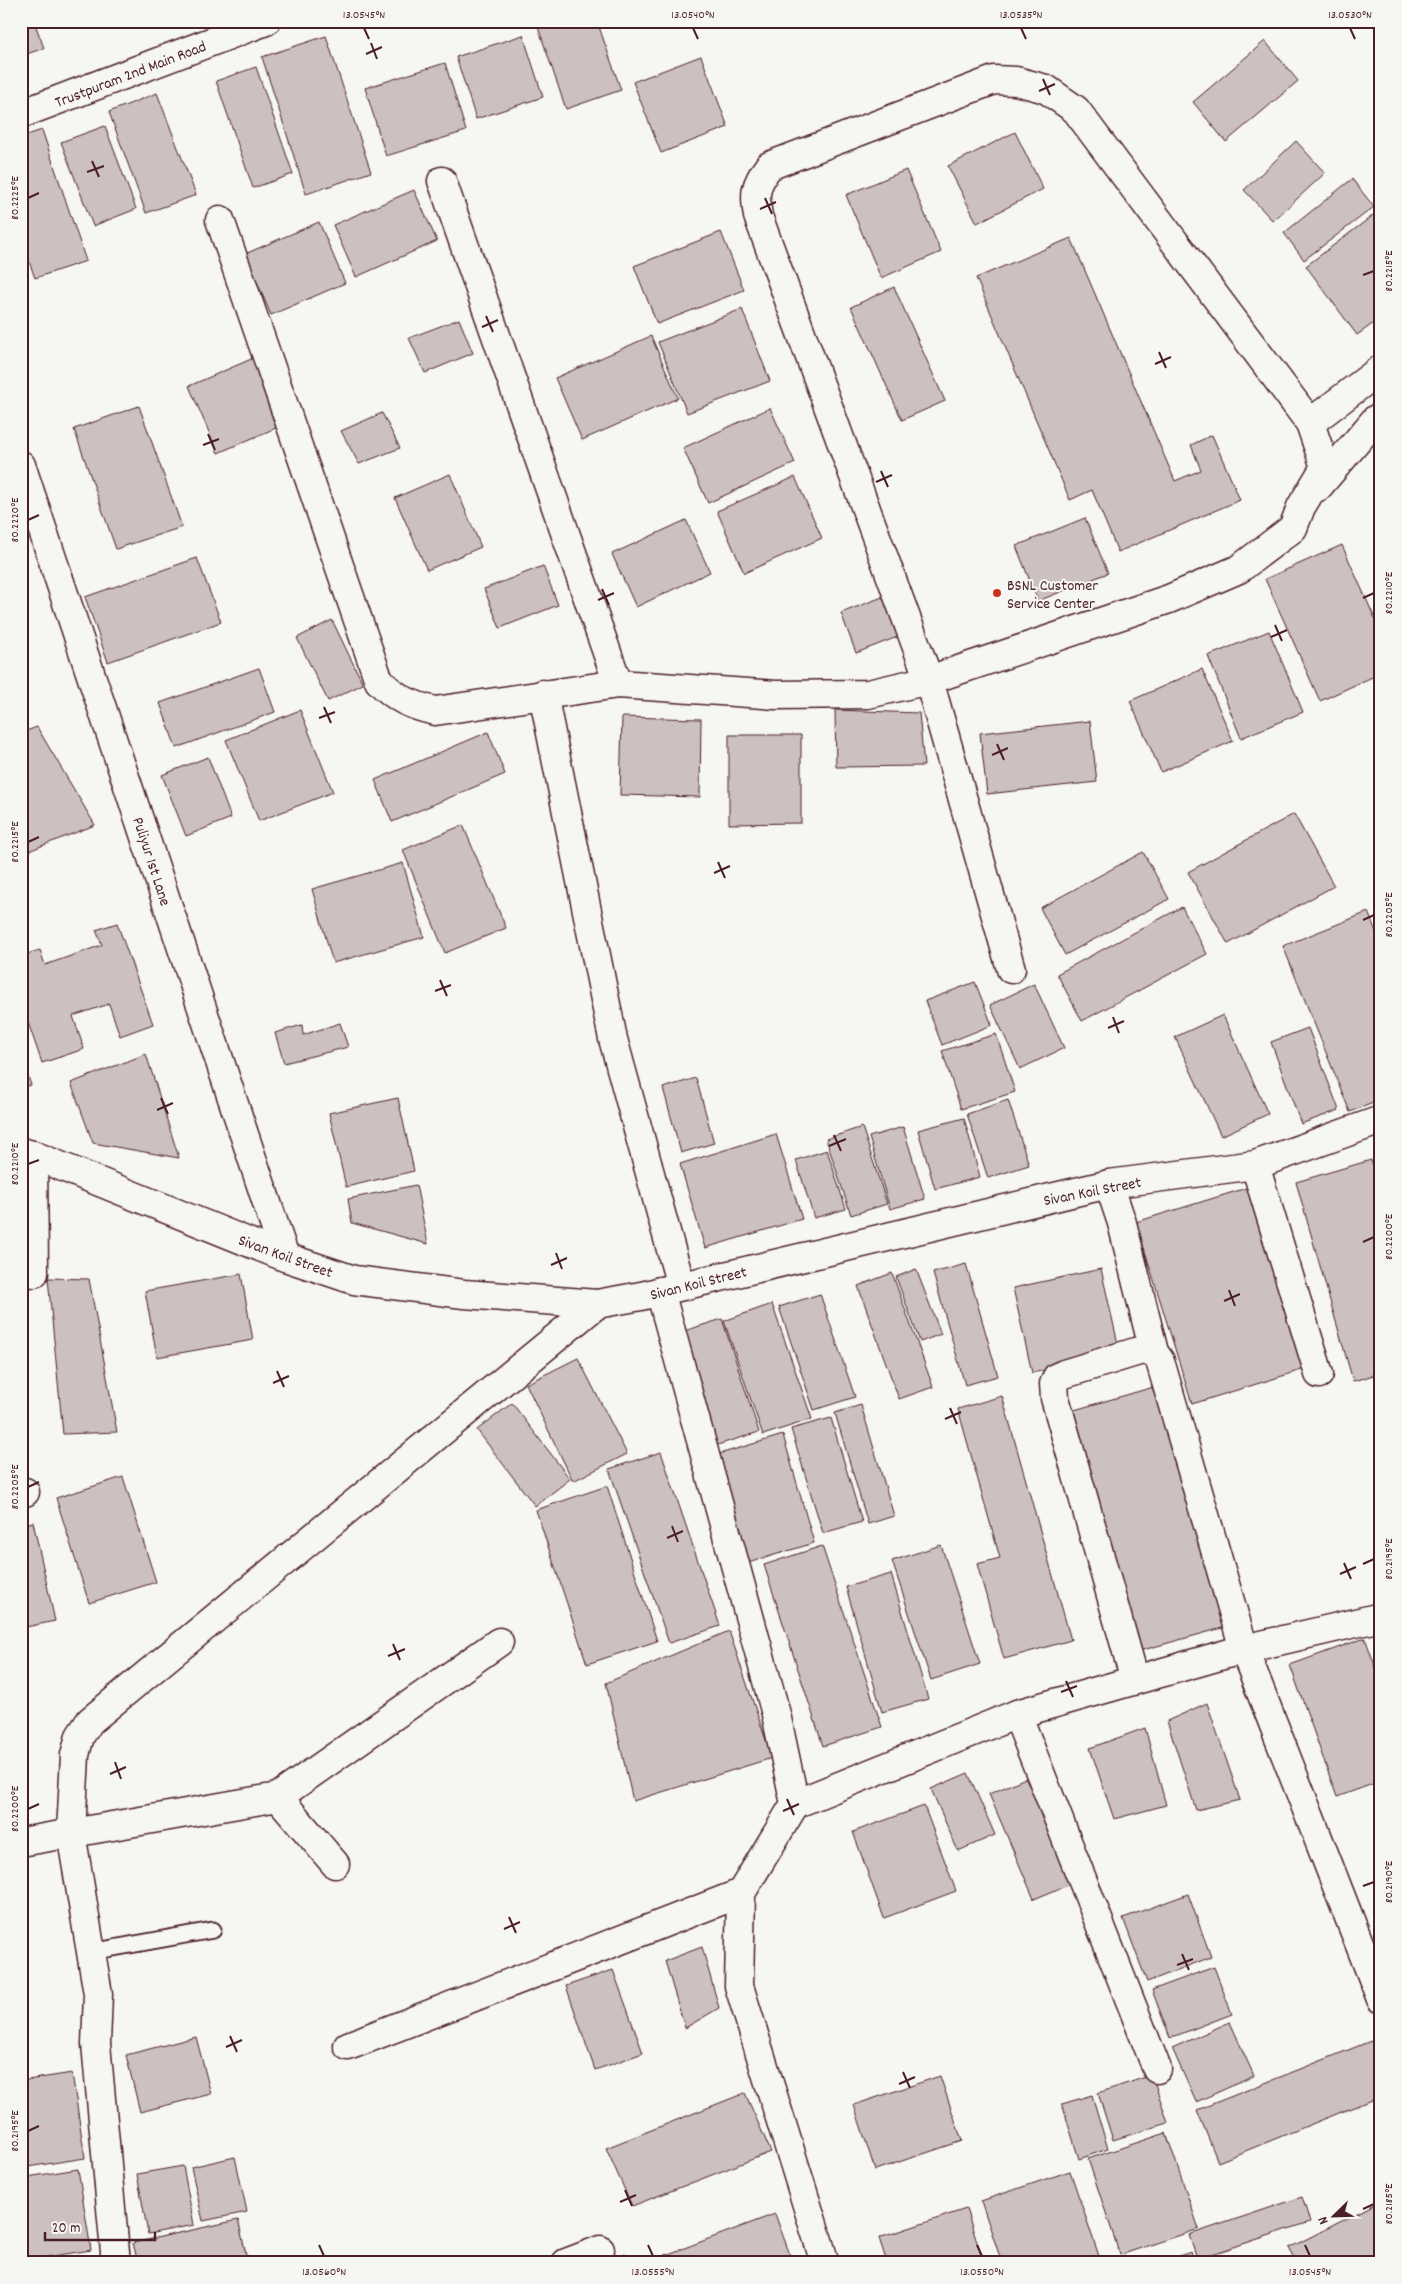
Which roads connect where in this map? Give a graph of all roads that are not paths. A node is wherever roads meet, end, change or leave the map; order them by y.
1 (266, 21) edge
2 (21, 114) edge
3 (442, 181) dead end
4 (220, 220) dead end
5 (1381, 369) edge
6 (1381, 416) edge
7 (1310, 423) junction
8 (21, 465) edge
9 (1301, 507) junction
10 (929, 680) junction
11 (618, 684) junction
12 (543, 694) junction
13 (1011, 969) dead end
14 (1381, 1120) edge
15 (27, 1153) edge
16 (1255, 1165) junction
17 (1109, 1184) junction
18 (284, 1257) junction
19 (34, 1273) dead end
20 (670, 1288) junction
21 (597, 1304) junction
22 (1154, 1352) junction
23 (1319, 1374) dead end
24 (1381, 1618) edge
25 (498, 1642) dead end
26 (1244, 1649) junction
27 (1135, 1680) junction
28 (1017, 1714) junction
29 (278, 1797) junction
30 (795, 1804) junction
31 (71, 1833) junction
32 (21, 1842) edge
33 (334, 1864) dead end
34 (741, 1894) junction
35 (213, 1930) dead end
36 (91, 1952) junction
37 (1381, 1999) edge
38 (348, 2046) dead end
39 (1157, 2069) dead end
40 (600, 2250) dead end
41 (116, 2263) edge
42 (566, 2263) edge
43 (825, 2263) edge

1 - 2 street, Trustpuram 2nd Main Road
3 - 11 street
4 - 12 street
5 - 7 street
6 - 9 street
7 - 9 street
7 - 10 street
8 - 18 street, Puliyur 1st Lane
9 - 10 street
10 - 11 street
10 - 13 street
11 - 12 street
12 - 20 street
14 - 16 street, Sivan Koil Street
15 - 18 street, Sivan Koil Street
15 - 19 street
16 - 17 street, Sivan Koil Street
16 - 23 street
17 - 20 street, Sivan Koil Street
17 - 22 street
18 - 21 street, Sivan Koil Street
20 - 21 street, Sivan Koil Street
20 - 30 street
21 - 31 street
22 - 26 street
22 - 27 street
24 - 26 street
25 - 29 street
26 - 27 street
26 - 37 street
27 - 28 street
28 - 30 street
28 - 39 street
29 - 31 street
29 - 33 street
30 - 34 street
31 - 32 street
31 - 36 street
34 - 38 street
34 - 43 street
35 - 36 lane
36 - 41 street
40 - 42 street

